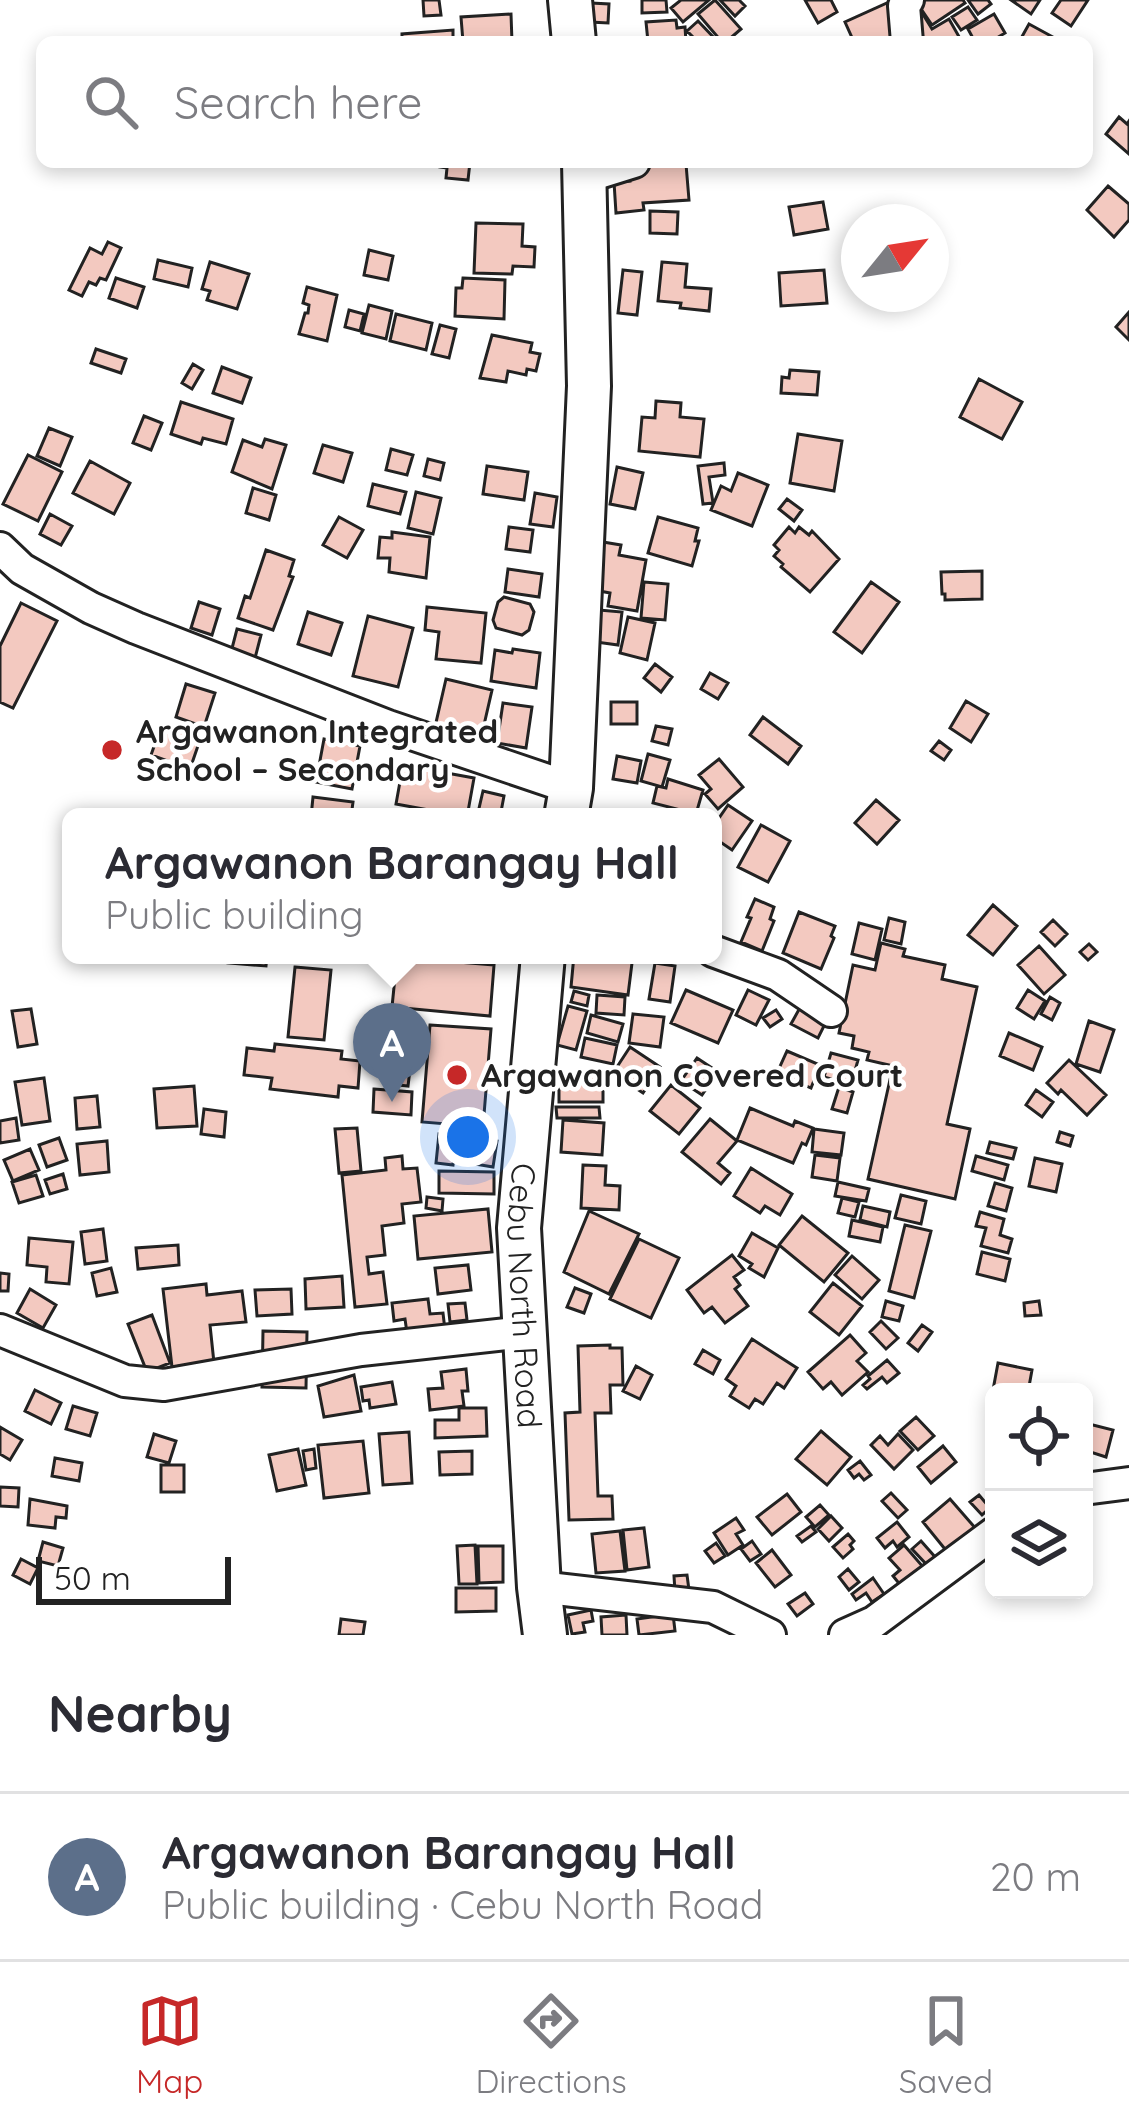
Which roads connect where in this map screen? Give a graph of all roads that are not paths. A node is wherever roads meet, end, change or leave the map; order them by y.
1 (570, 0) edge
2 (908, 0) edge
3 (573, 36) edge
4 (906, 36) edge
5 (585, 170) edge
6 (0, 548) edge
7 (569, 802) edge
8 (722, 954) edge
9 (542, 964) edge
10 (831, 1011) dead end
11 (0, 1330) edge
12 (525, 1332) junction
13 (1129, 1483) edge
14 (1093, 1488) edge
15 (985, 1540) edge
16 (539, 1587) junction
17 (545, 1635) edge
18 (770, 1635) edge
19 (845, 1635) edge

1 - 3 highway
2 - 4 street
5 - 7 highway
6 - 7 street
8 - 10 street
9 - 12 highway, Cebu North Road
11 - 12 street
12 - 16 highway, Cebu North Road
13 - 14 street
15 - 19 street
16 - 17 highway, Cebu North Road
16 - 18 street

